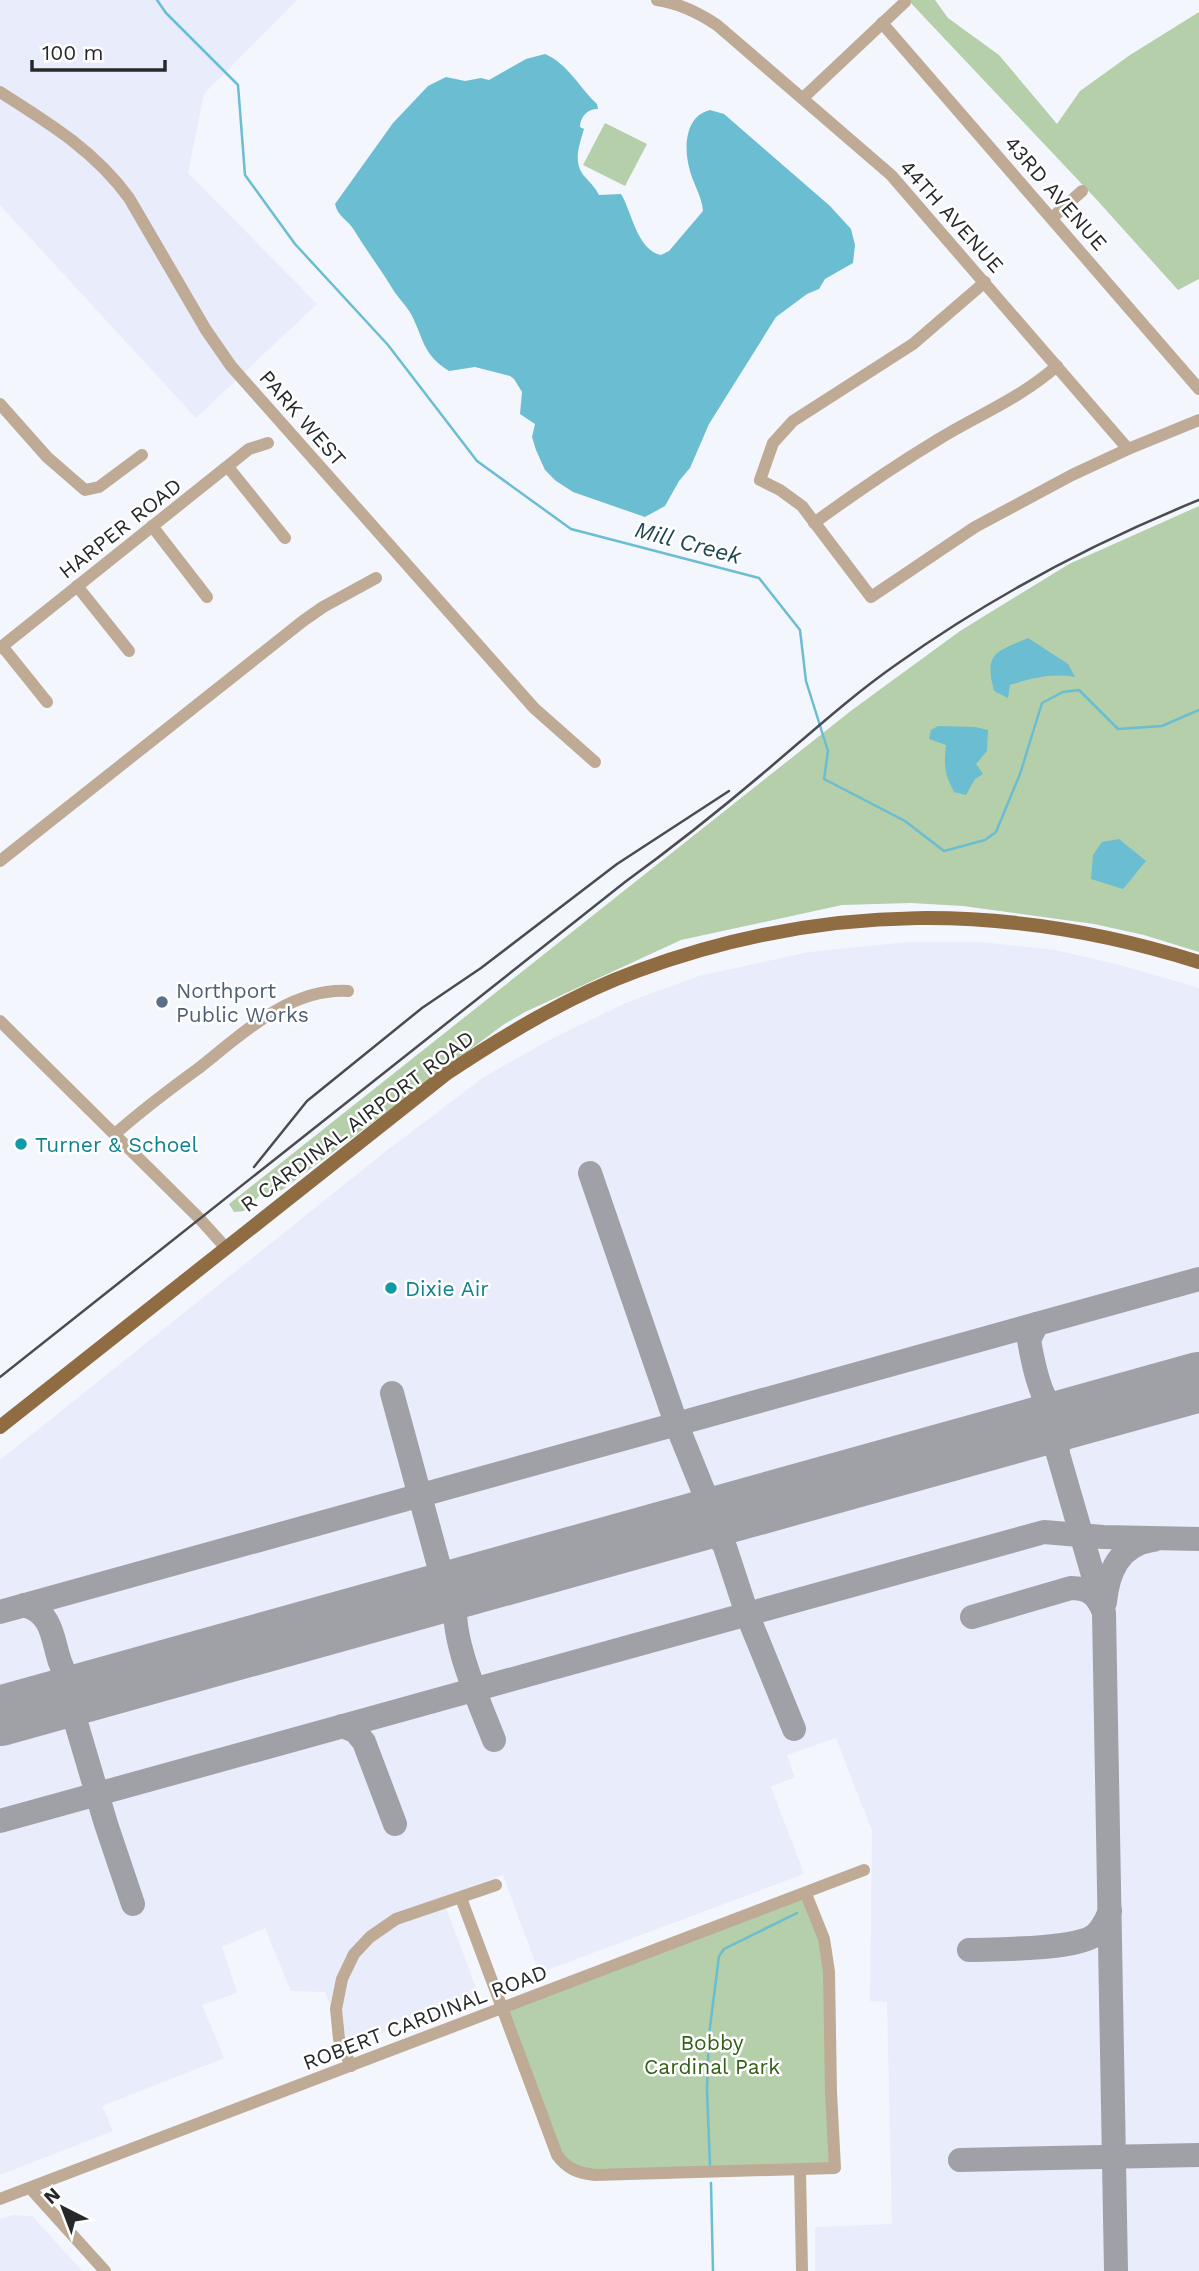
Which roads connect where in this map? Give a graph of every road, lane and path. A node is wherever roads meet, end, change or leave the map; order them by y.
1 (657, 0) edge
2 (905, 2) dead end
3 (882, 23) junction
4 (0, 92) edge
5 (803, 98) junction
6 (1082, 191) dead end
7 (1052, 218) junction
8 (985, 282) junction
9 (1057, 366) junction
10 (1199, 388) edge
11 (0, 404) edge
12 (1199, 420) edge
13 (268, 443) dead end
14 (1128, 449) junction
15 (142, 455) dead end
16 (228, 467) junction
17 (814, 523) junction
18 (152, 526) junction
19 (285, 538) dead end
20 (376, 578) dead end
21 (77, 586) junction
22 (207, 597) dead end
23 (1, 647) edge
24 (129, 651) dead end
25 (47, 702) dead end
26 (595, 762) dead end
27 (0, 861) edge
28 (1199, 962) edge
29 (348, 991) dead end
30 (0, 1021) edge
31 (115, 1134) junction
32 (226, 1248) junction
33 (0, 1427) edge
34 (864, 1870) dead end
35 (496, 1885) dead end
36 (806, 1894) junction
37 (461, 1898) junction
38 (503, 2008) junction
39 (351, 2066) junction
40 (800, 2170) junction
41 (30, 2188) junction
42 (0, 2199) edge
43 (105, 2271) edge
44 (802, 2271) edge

1 - 5 street, 44TH AVENUE
2 - 3 street
3 - 5 street
3 - 7 street, 43RD AVENUE
4 - 26 street, PARK WEST
5 - 8 street, 44TH AVENUE
6 - 7 street
7 - 10 street, 43RD AVENUE
8 - 9 street, 44TH AVENUE
8 - 17 street
9 - 14 street, 44TH AVENUE
9 - 17 street
11 - 15 street
12 - 14 street
13 - 16 street, HARPER ROAD
14 - 17 street
16 - 18 street, HARPER ROAD
16 - 19 street
18 - 21 street, HARPER ROAD
18 - 22 street
20 - 27 street
21 - 23 street, HARPER ROAD
21 - 24 street
23 - 25 street
28 - 32 main road, R CARDINAL AIRPORT ROAD
29 - 31 street
30 - 31 street
31 - 32 street
32 - 33 main road, R CARDINAL AIRPORT ROAD
34 - 36 street, ROBERT CARDINAL ROAD
35 - 37 street
36 - 38 street, ROBERT CARDINAL ROAD
36 - 40 street
37 - 38 street
37 - 39 street
38 - 39 street, ROBERT CARDINAL ROAD
38 - 40 street
39 - 41 street, ROBERT CARDINAL ROAD
40 - 44 street
41 - 42 street, ROBERT CARDINAL ROAD
41 - 43 street

